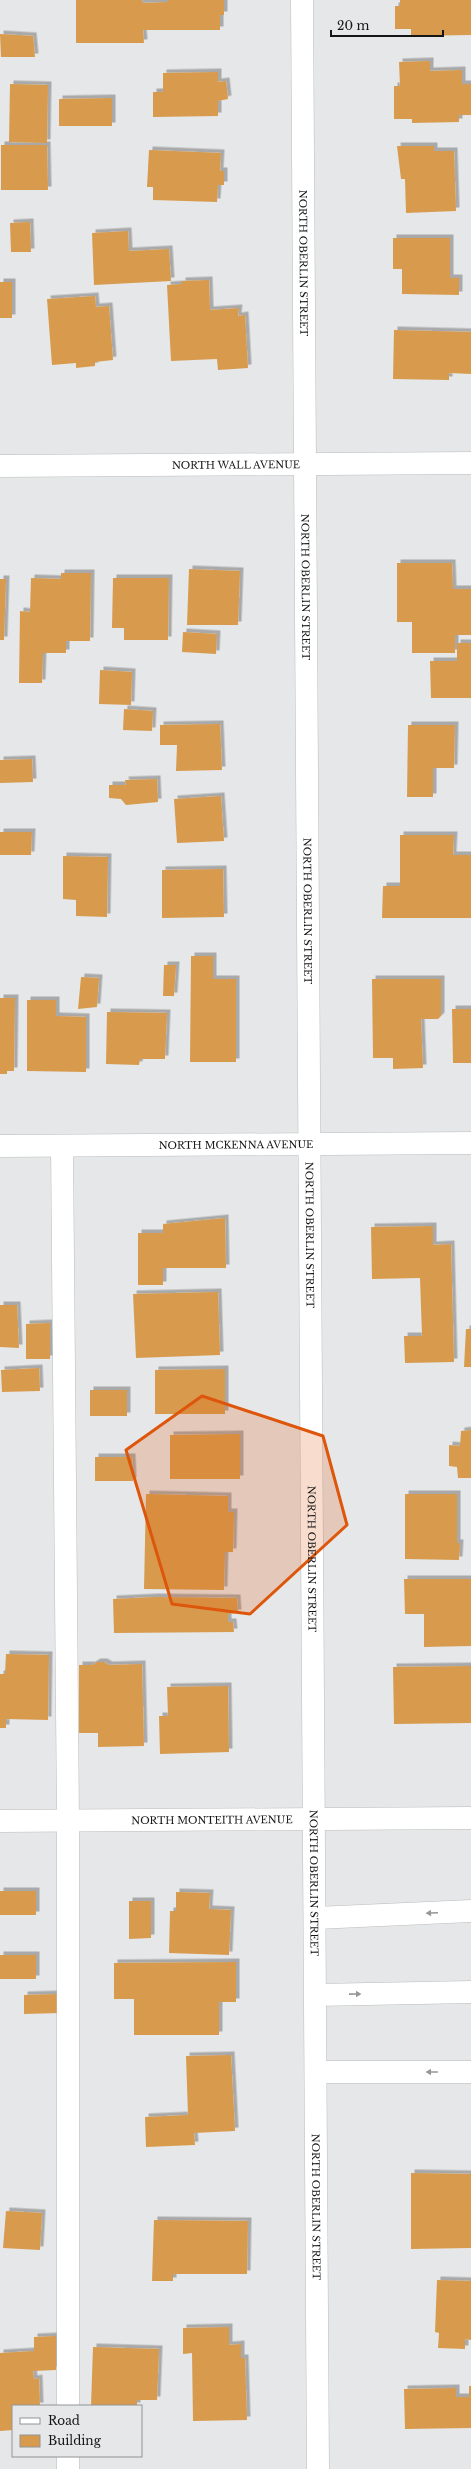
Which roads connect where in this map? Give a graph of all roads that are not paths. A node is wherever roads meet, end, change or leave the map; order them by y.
1 (302, 0) edge
2 (471, 463) edge
3 (306, 464) junction
4 (0, 466) edge
5 (471, 1143) edge
6 (309, 1144) junction
7 (0, 1146) edge
8 (62, 1146) junction
9 (471, 1818) edge
10 (315, 1819) junction
11 (68, 1820) junction
12 (0, 1821) edge
13 (471, 1912) edge
14 (316, 1918) junction
15 (471, 1992) edge
16 (316, 1995) junction
17 (316, 2072) junction
18 (471, 2072) edge
19 (68, 2405) edge
20 (68, 2457) edge
21 (68, 2469) edge
22 (318, 2469) edge

1 - 3 street, NORTH OBERLIN STREET
2 - 3 street, NORTH WALL AVENUE
3 - 4 street, NORTH WALL AVENUE
3 - 6 street, NORTH OBERLIN STREET
5 - 6 street, NORTH MCKENNA AVENUE
6 - 8 street, NORTH MCKENNA AVENUE
6 - 10 street, NORTH OBERLIN STREET
7 - 8 street, NORTH MCKENNA AVENUE
8 - 11 street
9 - 10 street, NORTH MONTEITH AVENUE
10 - 11 street, NORTH MONTEITH AVENUE
10 - 14 street, NORTH OBERLIN STREET
11 - 12 street, NORTH MONTEITH AVENUE
11 - 19 street
13 -> 14 street
14 - 16 street, NORTH OBERLIN STREET
16 -> 15 street
16 - 17 street, NORTH OBERLIN STREET
18 -> 17 street
17 - 22 street, NORTH OBERLIN STREET
20 - 21 street

